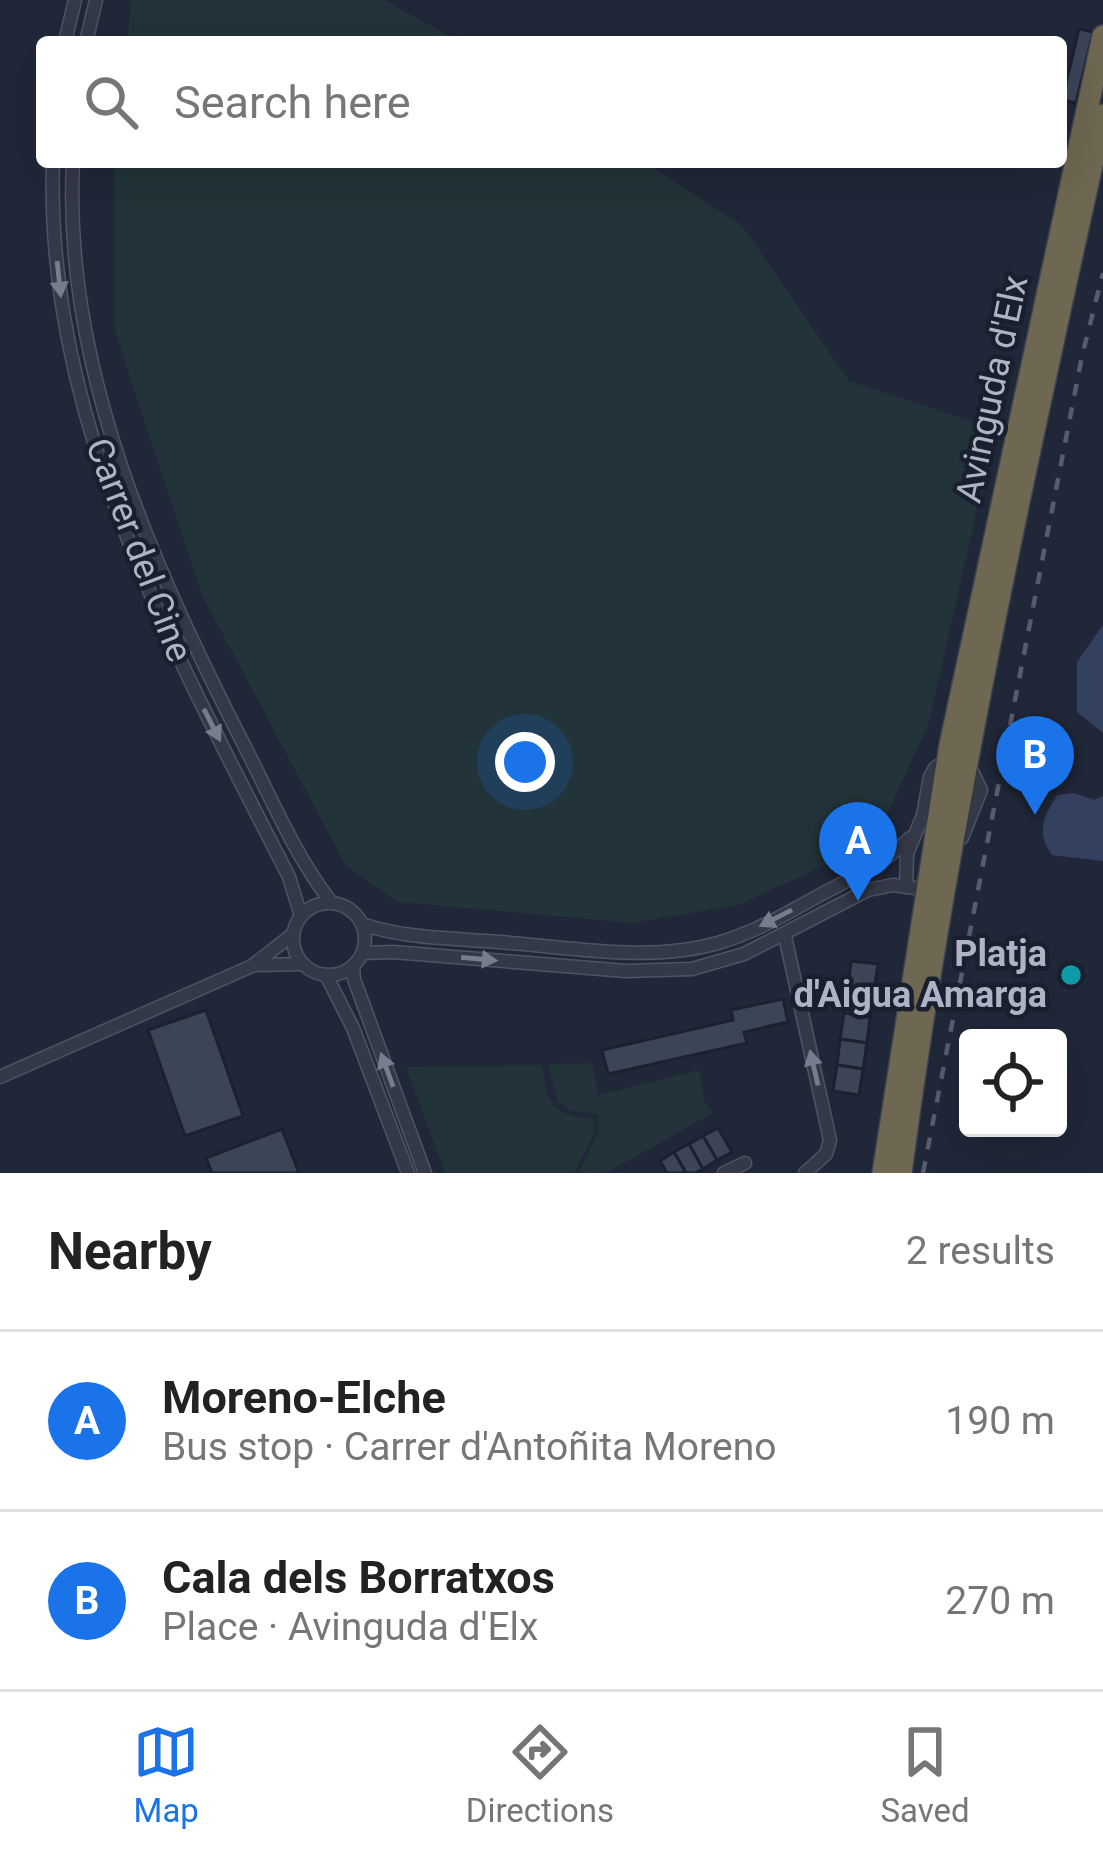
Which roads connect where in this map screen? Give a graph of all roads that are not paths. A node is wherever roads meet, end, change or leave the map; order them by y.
1 (75, 0) edge
2 (97, 0) edge
3 (66, 36) edge
4 (88, 36) edge
5 (1103, 36) edge
6 (1103, 115) edge
7 (53, 168) edge
8 (73, 168) edge
9 (957, 759) junction
10 (911, 837) junction
11 (925, 888) junction
12 (332, 902) junction
13 (301, 916) junction
14 (362, 924) junction
15 (293, 934) junction
16 (785, 936) junction
17 (363, 953) junction
18 (303, 964) junction
19 (252, 966) junction
20 (353, 966) junction
21 (326, 975) junction
22 (0, 1077) edge
23 (897, 1171) edge
24 (408, 1173) edge
25 (425, 1173) edge
26 (805, 1173) edge

1 - 3 street
2 - 4 street
5 - 9 highway, Avinguda d'Elx
6 - 9 highway, Avinguda d'Elx
7 -> 13 street, Carrer del Cine
8 - 12 street, Carrer del Cine
9 - 10 street, Avinguda d'Elx
9 - 11 highway, Avinguda d'Elx
10 - 11 street, Avinguda d'Elx
10 -> 14 street
11 - 16 street
11 - 23 highway, Avinguda d'Elx
12 - 13 street
12 - 14 street
13 - 15 street
14 - 17 street
15 - 18 street
15 - 19 street
17 -> 16 street
26 -> 16 street
17 - 20 street
18 - 19 street
18 - 21 street
19 - 22 street
20 - 21 street
25 -> 20 street
21 - 24 street

